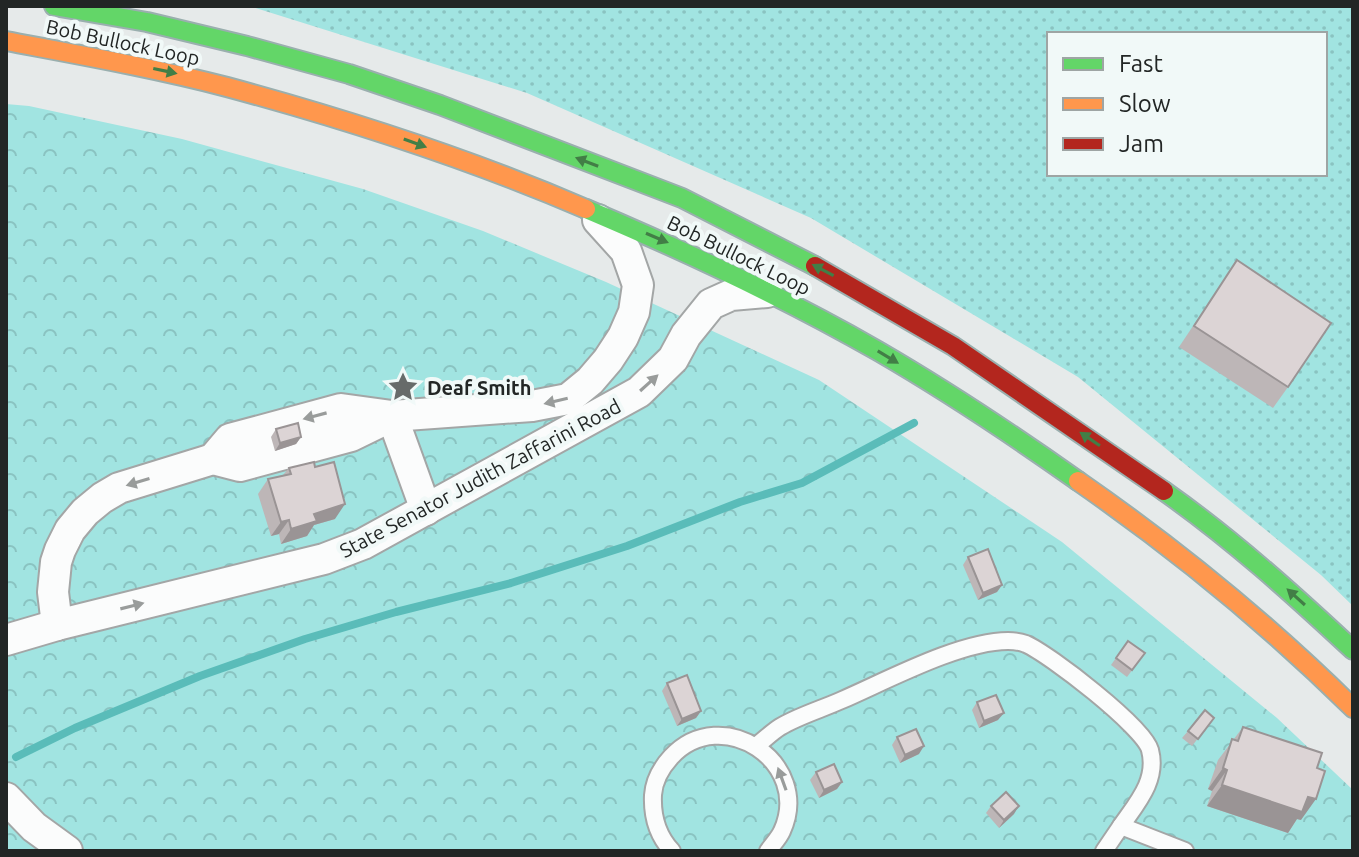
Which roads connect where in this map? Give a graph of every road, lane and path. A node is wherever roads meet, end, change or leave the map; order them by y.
1 (54, 6) edge
2 (6, 41) edge
3 (585, 207) junction
4 (769, 292) junction
5 (392, 416) junction
6 (426, 510) junction
7 (57, 625) junction
8 (6, 640) edge
9 (1353, 650) edge
10 (1353, 708) edge
11 (756, 746) junction
12 (6, 798) edge
13 (1121, 826) junction
14 (67, 851) edge
15 (672, 851) edge
16 (768, 851) edge
17 (1104, 851) edge
18 (1185, 851) edge

9 -> 1 highway, Bob Bullock Loop
2 -> 3 highway, Bob Bullock Loop
3 -> 4 highway, Bob Bullock Loop
3 -> 5 street, State Senator Judith Zaffarini Road
6 -> 4 street, State Senator Judith Zaffarini Road
4 -> 10 highway, Bob Bullock Loop
5 - 6 street
5 -> 7 street, State Senator Judith Zaffarini Road
7 -> 6 street, State Senator Judith Zaffarini Road
7 - 8 street, State Senator Judith Zaffarini Road
11 - 13 lane
11 - 15 lane
16 -> 11 lane
12 - 14 street
13 - 17 lane
13 - 18 lane

